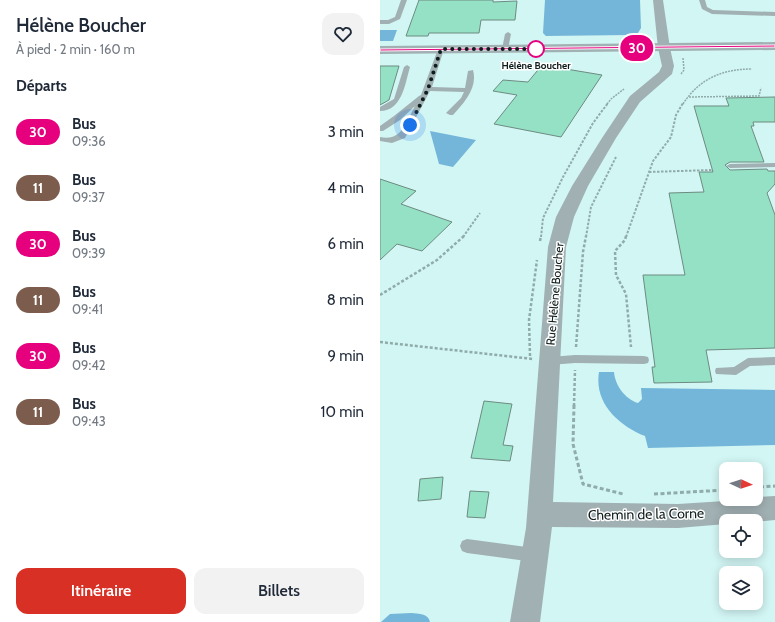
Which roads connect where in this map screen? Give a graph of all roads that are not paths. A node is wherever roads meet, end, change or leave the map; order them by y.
1 (404, 0) edge
2 (658, 0) edge
3 (702, 0) edge
4 (775, 14) edge
5 (380, 22) edge
6 (508, 34) dead end
7 (775, 46) edge
8 (664, 48) junction
9 (441, 49) junction
10 (505, 49) junction
11 (380, 50) edge
12 (407, 67) dead end
13 (471, 71) dead end
14 (427, 90) junction
15 (468, 90) junction
16 (380, 109) edge
17 (450, 113) dead end
18 (380, 129) edge
19 (380, 139) edge
20 (775, 164) edge
21 (730, 166) dead end
22 (540, 360) junction
23 (644, 360) dead end
24 (775, 361) edge
25 (720, 371) dead end
26 (775, 508) edge
27 (540, 513) junction
28 (467, 546) dead end
29 (534, 555) junction
30 (525, 622) edge

1 - 5 lane
2 - 8 street, Rue Hélène Boucher
3 - 4 lane
6 - 10 lane
7 - 8 street
8 - 10 street
8 - 22 street, Rue Hélène Boucher
9 - 10 street
9 - 11 street
9 - 14 lane
12 - 16 lane
13 - 15 lane
14 - 15 lane
14 - 18 lane
14 - 19 lane
15 - 17 lane
20 - 21 lane
22 - 23 lane
22 - 27 street, Rue Hélène Boucher
24 - 25 lane
26 - 27 street, Chemin de la Corne
27 - 29 street, Rue Hélène Boucher
28 - 29 lane
29 - 30 street, Rue Hélène Boucher

